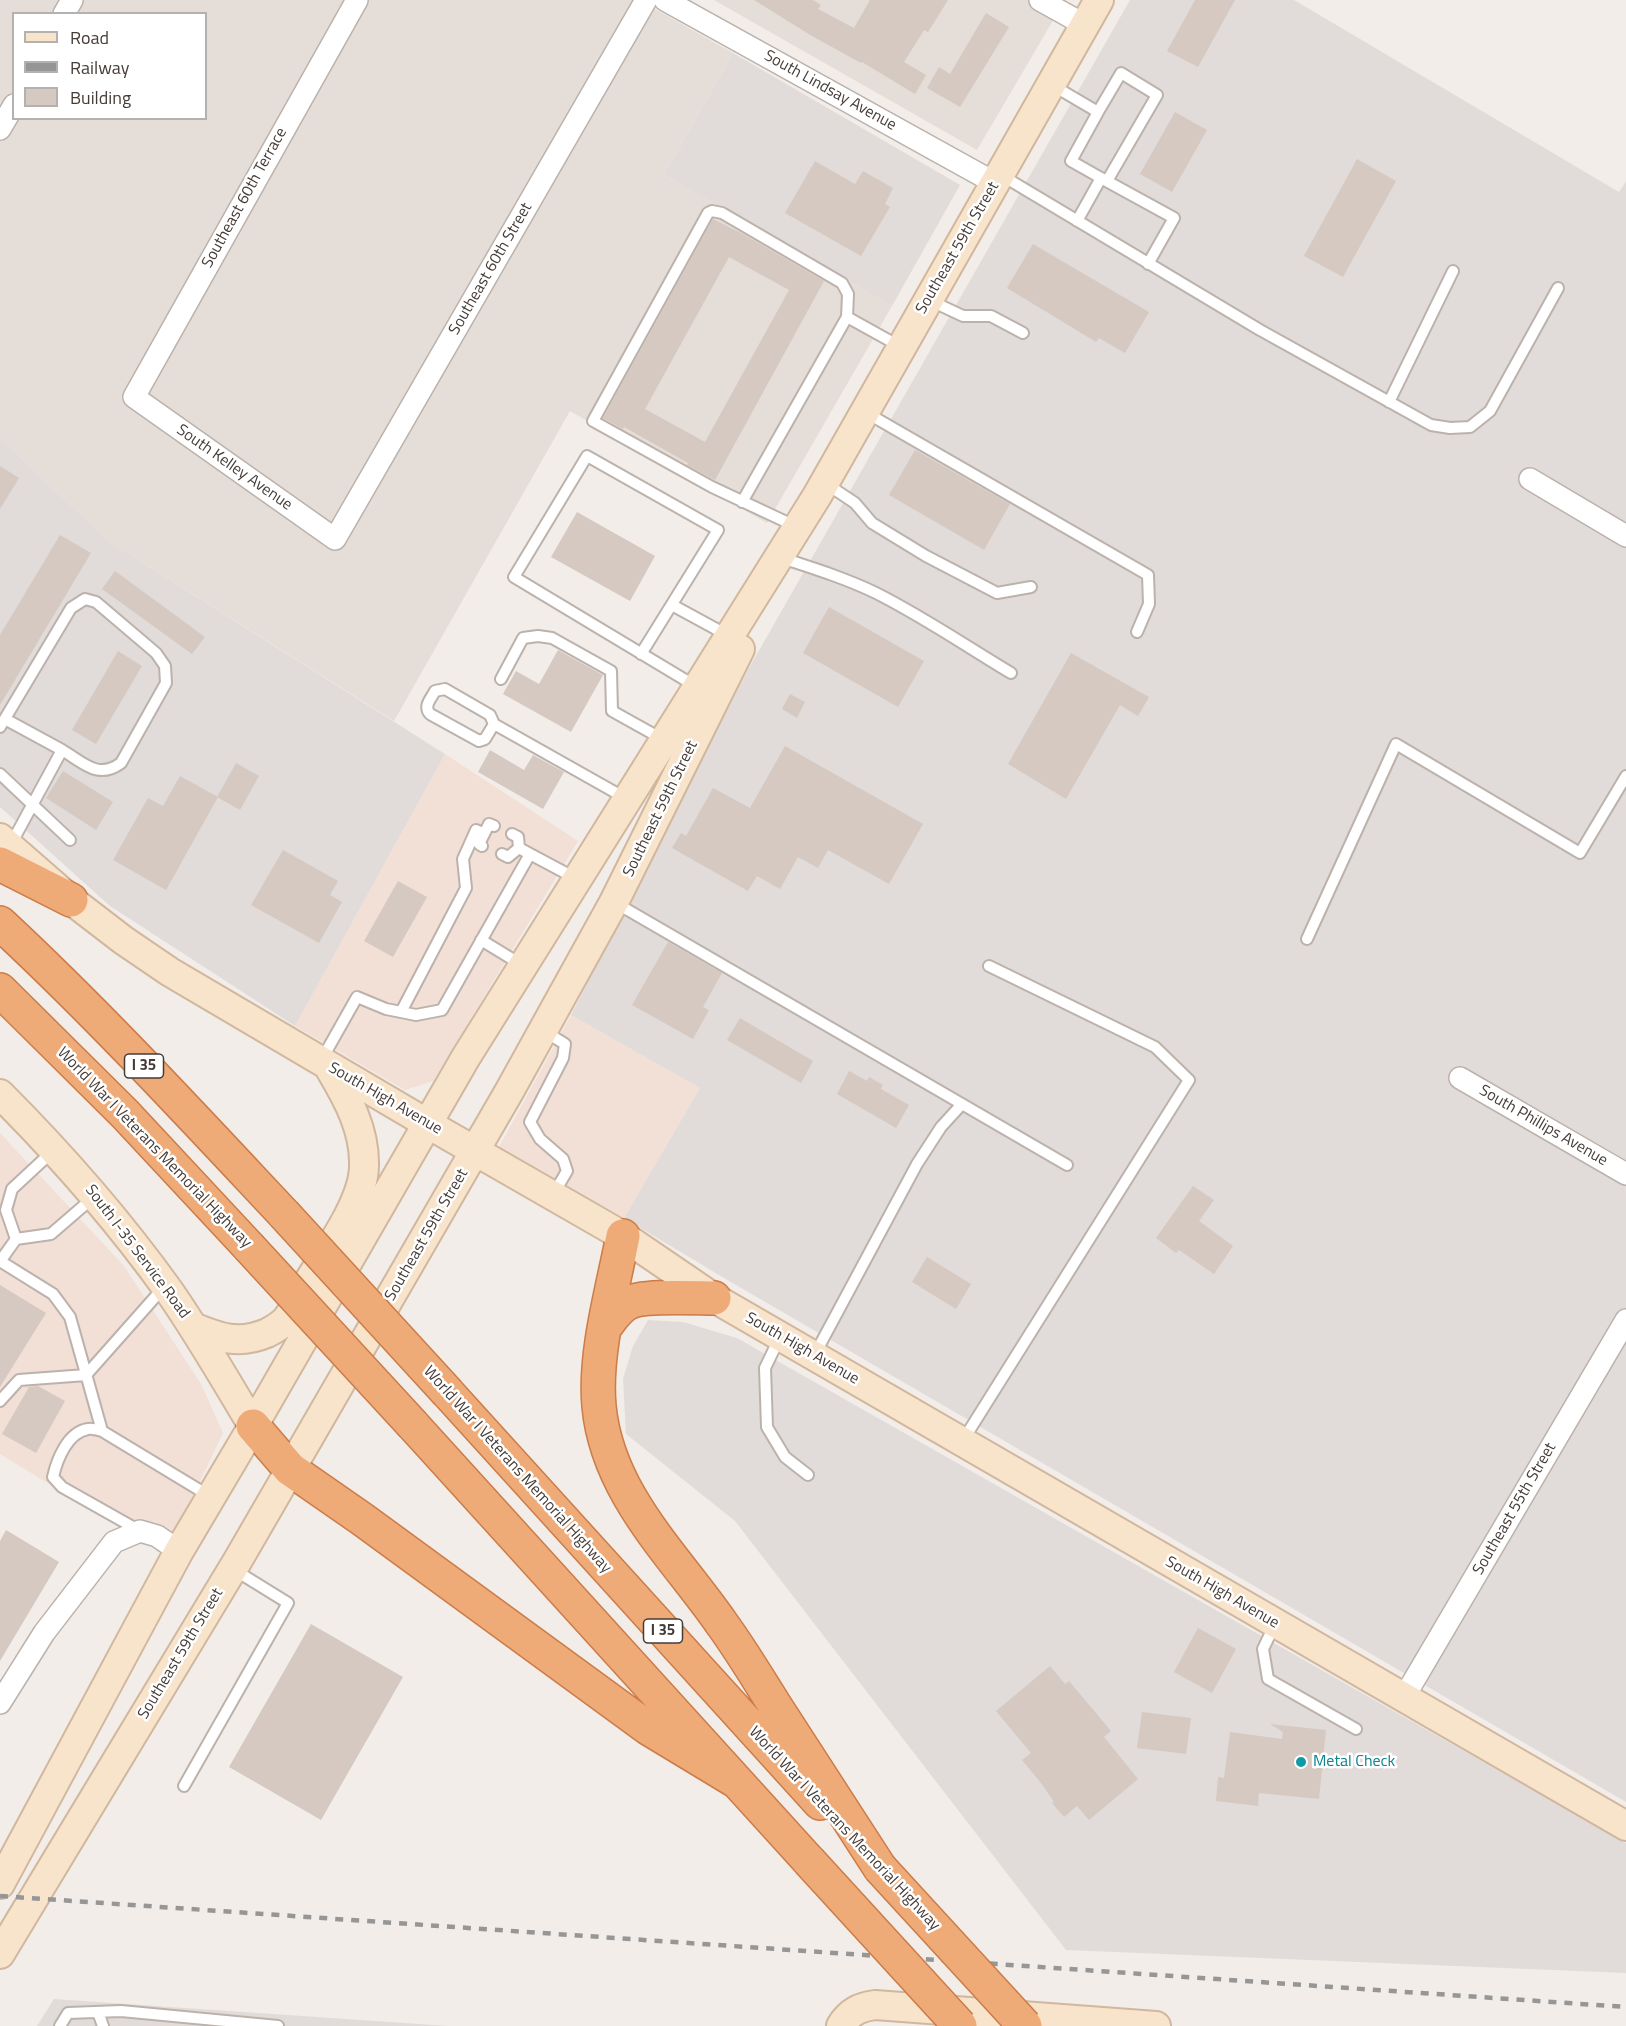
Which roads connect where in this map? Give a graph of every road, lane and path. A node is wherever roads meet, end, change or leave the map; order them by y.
1 (357, 0) edge
2 (646, 0) edge
3 (665, 0) edge
4 (1040, 0) edge
5 (1099, 0) edge
6 (1085, 25) junction
7 (1051, 84) junction
8 (12, 108) edge
9 (1098, 112) junction
10 (1132, 113) dead end
11 (1143, 119) junction
12 (0, 129) edge
13 (1114, 145) dead end
14 (1124, 152) junction
15 (997, 178) junction
16 (1104, 180) junction
17 (1077, 221) junction
18 (1148, 264) junction
19 (1453, 271) dead end
20 (1558, 288) dead end
21 (928, 300) junction
22 (847, 317) junction
23 (1023, 333) dead end
24 (902, 347) junction
25 (134, 397) joint
26 (1389, 402) junction
27 (864, 412) junction
28 (1530, 479) dead end
29 (821, 489) junction
30 (742, 502) junction
31 (797, 527) junction
32 (1626, 536) edge
33 (335, 539) joint
34 (785, 559) junction
35 (1031, 587) dead end
36 (672, 605) junction
37 (1137, 632) dead end
38 (729, 636) junction
39 (641, 654) junction
40 (1011, 673) dead end
41 (501, 679) dead end
42 (697, 687) junction
43 (2, 723) edge
44 (494, 723) junction
45 (664, 740) junction
46 (62, 750) junction
47 (0, 774) edge
48 (1626, 776) edge
49 (627, 800) junction
50 (33, 805) junction
51 (494, 826) dead end
52 (483, 833) junction
53 (512, 834) dead end
54 (70, 840) dead end
55 (482, 846) dead end
56 (519, 848) junction
57 (3, 850) edge
58 (502, 854) dead end
59 (530, 854) junction
60 (577, 879) junction
61 (71, 900) joint
62 (614, 902) junction
63 (0, 923) edge
64 (1306, 939) dead end
65 (478, 941) junction
66 (523, 965) junction
67 (989, 966) dead end
68 (0, 990) edge
69 (401, 1012) junction
70 (543, 1030) junction
71 (325, 1064) junction
72 (1460, 1078) dead end
73 (0, 1094) edge
74 (962, 1104) junction
75 (428, 1124) junction
76 (54, 1150) junction
77 (476, 1151) junction
78 (1067, 1165) dead end
79 (1626, 1174) edge
80 (553, 1195) junction
81 (95, 1196) junction
82 (623, 1236) junction
83 (16, 1239) junction
84 (0, 1261) edge
85 (165, 1286) junction
86 (714, 1298) junction
87 (1626, 1320) edge
88 (193, 1327) junction
89 (605, 1327) junction
90 (780, 1336) junction
91 (814, 1356) junction
92 (86, 1375) junction
93 (0, 1401) edge
94 (253, 1426) junction
95 (102, 1431) junction
96 (962, 1442) junction
97 (290, 1469) junction
98 (808, 1475) dead end
99 (211, 1497) junction
100 (140, 1531) junction
101 (179, 1551) junction
102 (232, 1569) junction
103 (1275, 1624) junction
104 (1403, 1699) junction
105 (0, 1703) edge
106 (1356, 1729) dead end
107 (734, 1780) junction
108 (184, 1785) dead end
109 (1626, 1826) edge
110 (880, 1868) junction
111 (0, 1884) edge
112 (0, 1954) edge
113 (98, 2012) junction
114 (170, 2021) edge
115 (229, 2024) edge
116 (60, 2026) edge
117 (103, 2026) edge
118 (278, 2026) edge
119 (841, 2026) edge
120 (960, 2026) edge
121 (1025, 2026) edge
122 (1156, 2026) edge

1 - 25 street, Southeast 60th Terrace
2 - 33 street, Southeast 60th Street
3 - 15 street, South Lindsay Avenue
4 - 6 street
5 - 6 main road, Southeast 59th Street
6 - 7 main road, Southeast 59th Street
7 - 9 lane
7 - 15 main road, Southeast 59th Street
8 - 12 street
9 - 11 lane
9 - 16 lane
10 - 11 lane
11 - 14 lane
13 - 14 lane
14 - 16 lane
15 - 17 lane
15 - 21 main road, Southeast 59th Street
16 - 17 lane
16 - 18 lane
17 - 18 lane
18 - 26 lane
19 - 26 lane
20 - 26 lane
21 - 23 lane
21 - 24 main road, Southeast 59th Street
22 - 24 lane
22 - 30 lane
22 - 30 lane
24 - 27 main road, Southeast 59th Street
25 - 33 street, South Kelley Avenue
27 - 29 main road, Southeast 59th Street
27 - 37 lane
28 - 32 street
29 - 31 main road, Southeast 59th Street
29 - 34 main road, Southeast 59th Street
29 - 35 lane
30 - 31 lane
31 - 38 main road, Southeast 59th Street
34 - 40 lane
34 - 62 main road, Southeast 59th Street
36 - 38 lane
36 - 39 lane
36 - 39 lane
38 - 42 main road, Southeast 59th Street
39 - 42 lane
41 - 45 lane
42 - 45 main road, Southeast 59th Street
43 - 46 lane
43 - 46 lane
44 - 44 lane
44 - 49 lane
45 - 49 main road, Southeast 59th Street
46 - 50 lane
47 - 50 lane
48 - 64 lane
49 - 60 main road, Southeast 59th Street
50 - 54 lane
50 - 57 lane
51 - 52 lane
52 - 55 lane
52 - 69 lane
53 - 56 lane
56 - 58 lane
56 - 59 lane
57 - 61 highway
59 - 60 lane
59 - 65 lane
60 - 66 main road, Southeast 59th Street
61 - 71 main road, South High Avenue
62 - 70 main road, Southeast 59th Street
62 - 74 lane
63 - 110 highway, World War I Veterans Memorial Highway / I 35, bridge
65 - 66 lane
65 - 69 lane
66 - 75 main road, Southeast 59th Street
67 - 96 lane
68 - 107 highway, World War I Veterans Memorial Highway / I 35, bridge
69 - 71 lane
70 - 77 main road, Southeast 59th Street
70 - 80 lane
71 - 75 main road, South High Avenue
71 - 88 main road
72 - 79 street, South Phillips Avenue
73 - 76 main road, South I-35 Service Road
74 - 78 lane
74 - 91 lane
75 - 77 main road, South High Avenue
75 - 94 main road, Southeast 59th Street
76 - 81 main road, South I-35 Service Road
76 - 83 lane
77 - 80 main road, South High Avenue
77 - 97 main road, Southeast 59th Street
80 - 82 main road, South High Avenue
81 - 83 lane
81 - 85 main road, South I-35 Service Road
82 - 86 main road, South High Avenue
82 - 89 highway
83 - 84 lane
84 - 92 lane
85 - 88 main road, South I-35 Service Road
85 - 92 lane
86 - 89 highway
86 - 90 main road, South High Avenue
87 - 104 street, Southeast 55th Street
88 - 94 main road, South I-35 Service Road
89 - 110 highway
90 - 91 main road, South High Avenue
90 - 98 lane
91 - 96 main road, South High Avenue
92 - 93 lane
92 - 95 lane
94 - 97 highway
94 - 99 main road, Southeast 59th Street
95 - 99 lane
95 - 100 lane
96 - 103 main road, South High Avenue
97 - 102 main road, Southeast 59th Street
97 - 107 highway
99 - 101 main road, Southeast 59th Street
100 - 101 street
100 - 105 street
101 - 111 main road, Southeast 59th Street
102 - 108 lane
102 - 112 main road, Southeast 59th Street
103 - 104 main road, South High Avenue
103 - 106 lane
104 - 109 main road, South High Avenue
107 - 120 highway, World War I Veterans Memorial Highway / I 35, bridge
110 - 121 highway, World War I Veterans Memorial Highway / I 35, bridge
113 - 114 lane
113 - 116 lane
113 - 117 lane
114 - 115 lane
115 - 118 lane
119 - 122 main road

